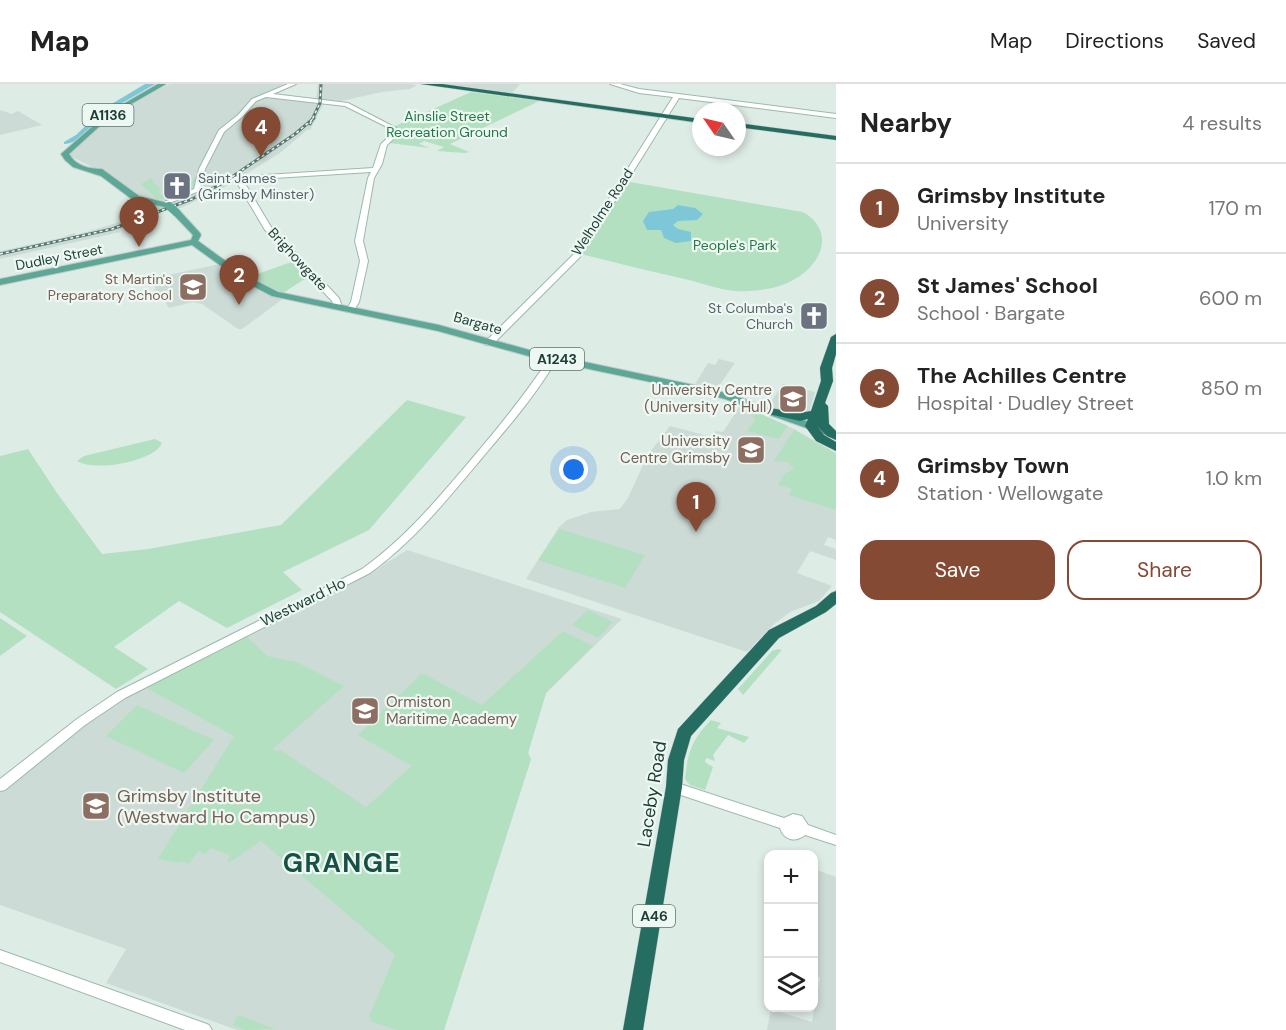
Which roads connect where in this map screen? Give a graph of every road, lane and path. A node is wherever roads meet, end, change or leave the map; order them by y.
1 (163, 84) edge
2 (169, 84) edge
3 (425, 84) edge
4 (613, 84) edge
5 (290, 85) edge
6 (155, 88) junction
7 (264, 95) junction
8 (677, 96) junction
9 (664, 116) junction
10 (836, 116) edge
11 (692, 120) edge
12 (746, 126) edge
13 (836, 138) edge
14 (374, 170) junction
15 (238, 180) junction
16 (201, 181) junction
17 (170, 207) junction
18 (194, 242) junction
19 (0, 282) edge
20 (333, 307) junction
21 (350, 310) junction
22 (836, 337) edge
23 (489, 343) junction
24 (554, 358) junction
25 (765, 410) junction
26 (817, 416) junction
27 (796, 426) junction
28 (829, 436) edge
29 (836, 447) edge
30 (836, 596) edge
31 (0, 786) edge
32 (674, 787) junction
33 (836, 840) edge
34 (0, 956) edge
35 (204, 1030) edge
36 (633, 1030) edge

1 - 6 main road, A1136
2 - 6 main road, A1136
3 - 9 highway
4 - 8 street
5 - 7 street
6 - 17 main road, A1136
7 - 14 street
7 - 16 street
8 - 9 street, Welholme Road
8 - 10 street
9 - 11 highway
9 - 23 street, Welholme Road
12 - 13 highway
14 - 15 street
14 - 21 street
15 - 16 street
15 - 20 street, Brighowgate
16 - 17 street
17 - 18 main road
18 - 19 main road, Dudley Street
18 - 20 main road, Bargate / A1243
20 - 21 main road, Bargate / A1243
21 - 23 main road, Bargate / A1243
22 - 26 highway
23 - 24 main road, Bargate / A1243
24 - 25 main road, Bargate / A1243
24 - 31 street, Westward Ho
25 - 26 highway
25 - 27 main road, Bargate / A1243
26 - 27 highway
26 - 28 highway
27 - 28 main road, Bargate / A1243
28 - 29 highway, Bargate
30 - 32 highway, Laceby Road / A46
32 - 33 street
32 - 36 highway, Laceby Road / A46
34 - 35 street

